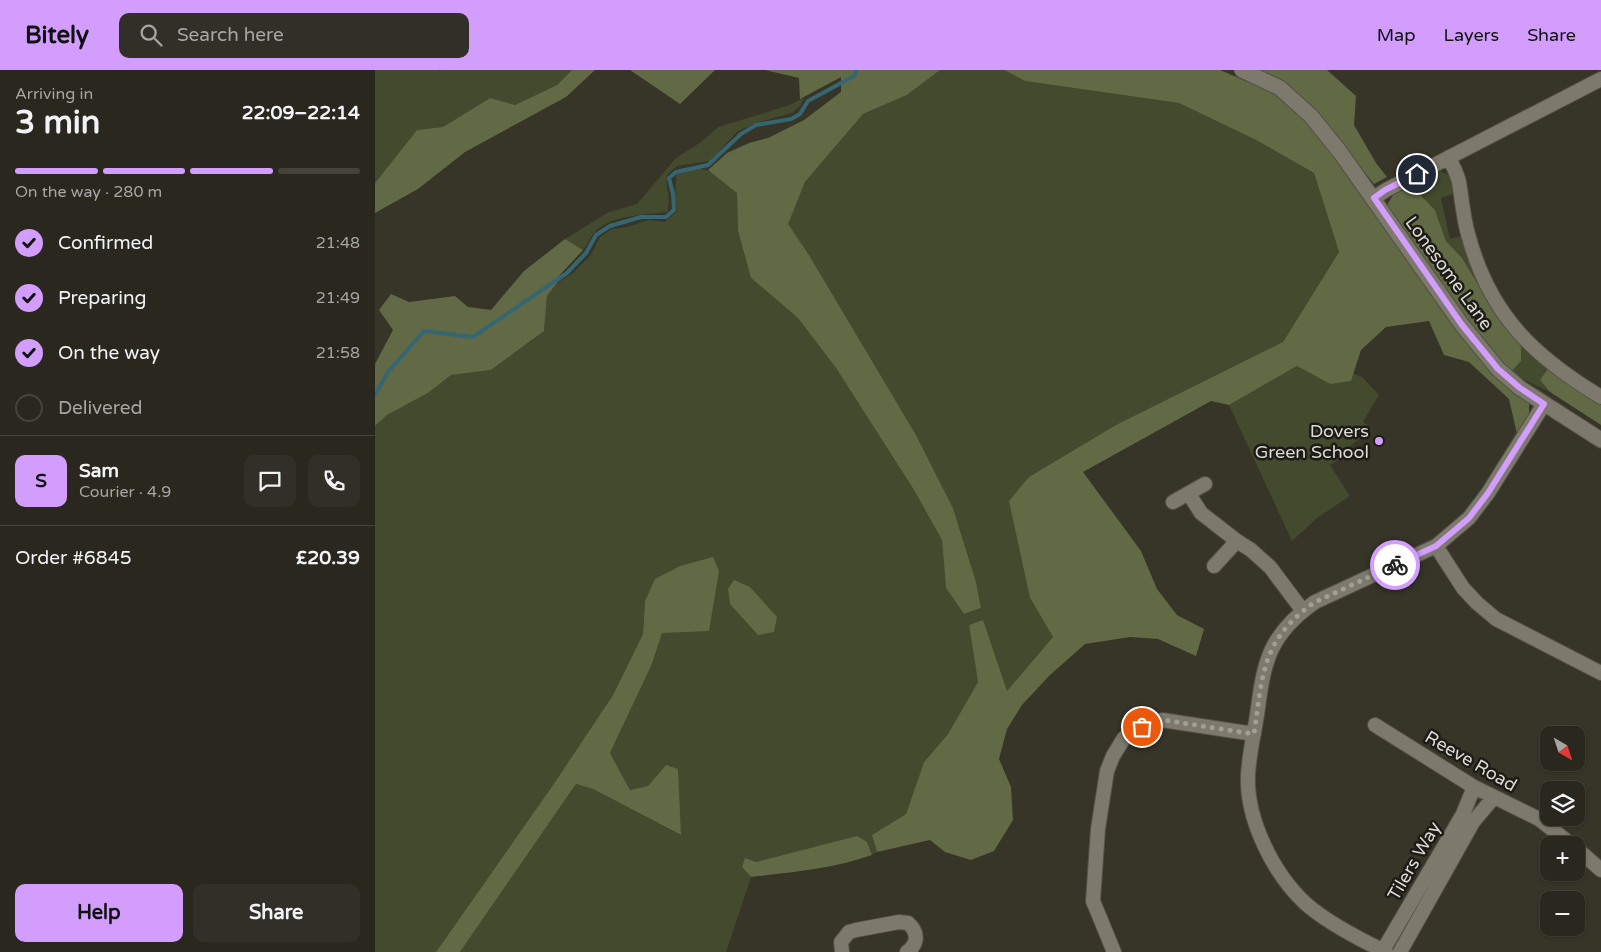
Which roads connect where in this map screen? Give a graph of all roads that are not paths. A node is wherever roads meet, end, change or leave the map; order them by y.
1 (1242, 70) edge
2 (1601, 79) edge
3 (1449, 157) junction
4 (1374, 198) junction
5 (1601, 397) edge
6 (1544, 404) junction
7 (1601, 440) edge
8 (1205, 484) dead end
9 (1189, 494) junction
10 (1173, 502) dead end
11 (1237, 541) junction
12 (1436, 546) junction
13 (1214, 566) dead end
14 (1303, 611) junction
15 (1601, 673) edge
16 (1375, 725) dead end
17 (1254, 734) junction
18 (1473, 787) junction
19 (1494, 798) junction
20 (1560, 836) edge
21 (1585, 856) edge
22 (1601, 870) edge
23 (841, 952) edge
24 (907, 952) edge
25 (1114, 952) edge
26 (1384, 952) edge
27 (1400, 952) edge

1 - 4 street, Lonesome Lane
2 - 3 street
3 - 4 street
3 - 5 street
4 - 6 street, Lonesome Lane
6 - 7 street, Lonesome Lane
6 - 12 street
8 - 9 street
9 - 10 street
9 - 11 street
11 - 13 street
11 - 14 street
12 - 14 street
12 - 15 street
14 - 17 street
16 - 18 street, Reeve Road
17 - 25 street
17 - 26 street
18 - 19 street, Reeve Road
18 - 26 street, Tilers Way
19 - 20 street, Reeve Road
19 - 27 street, Tilers Way
21 - 22 street
23 - 24 street

